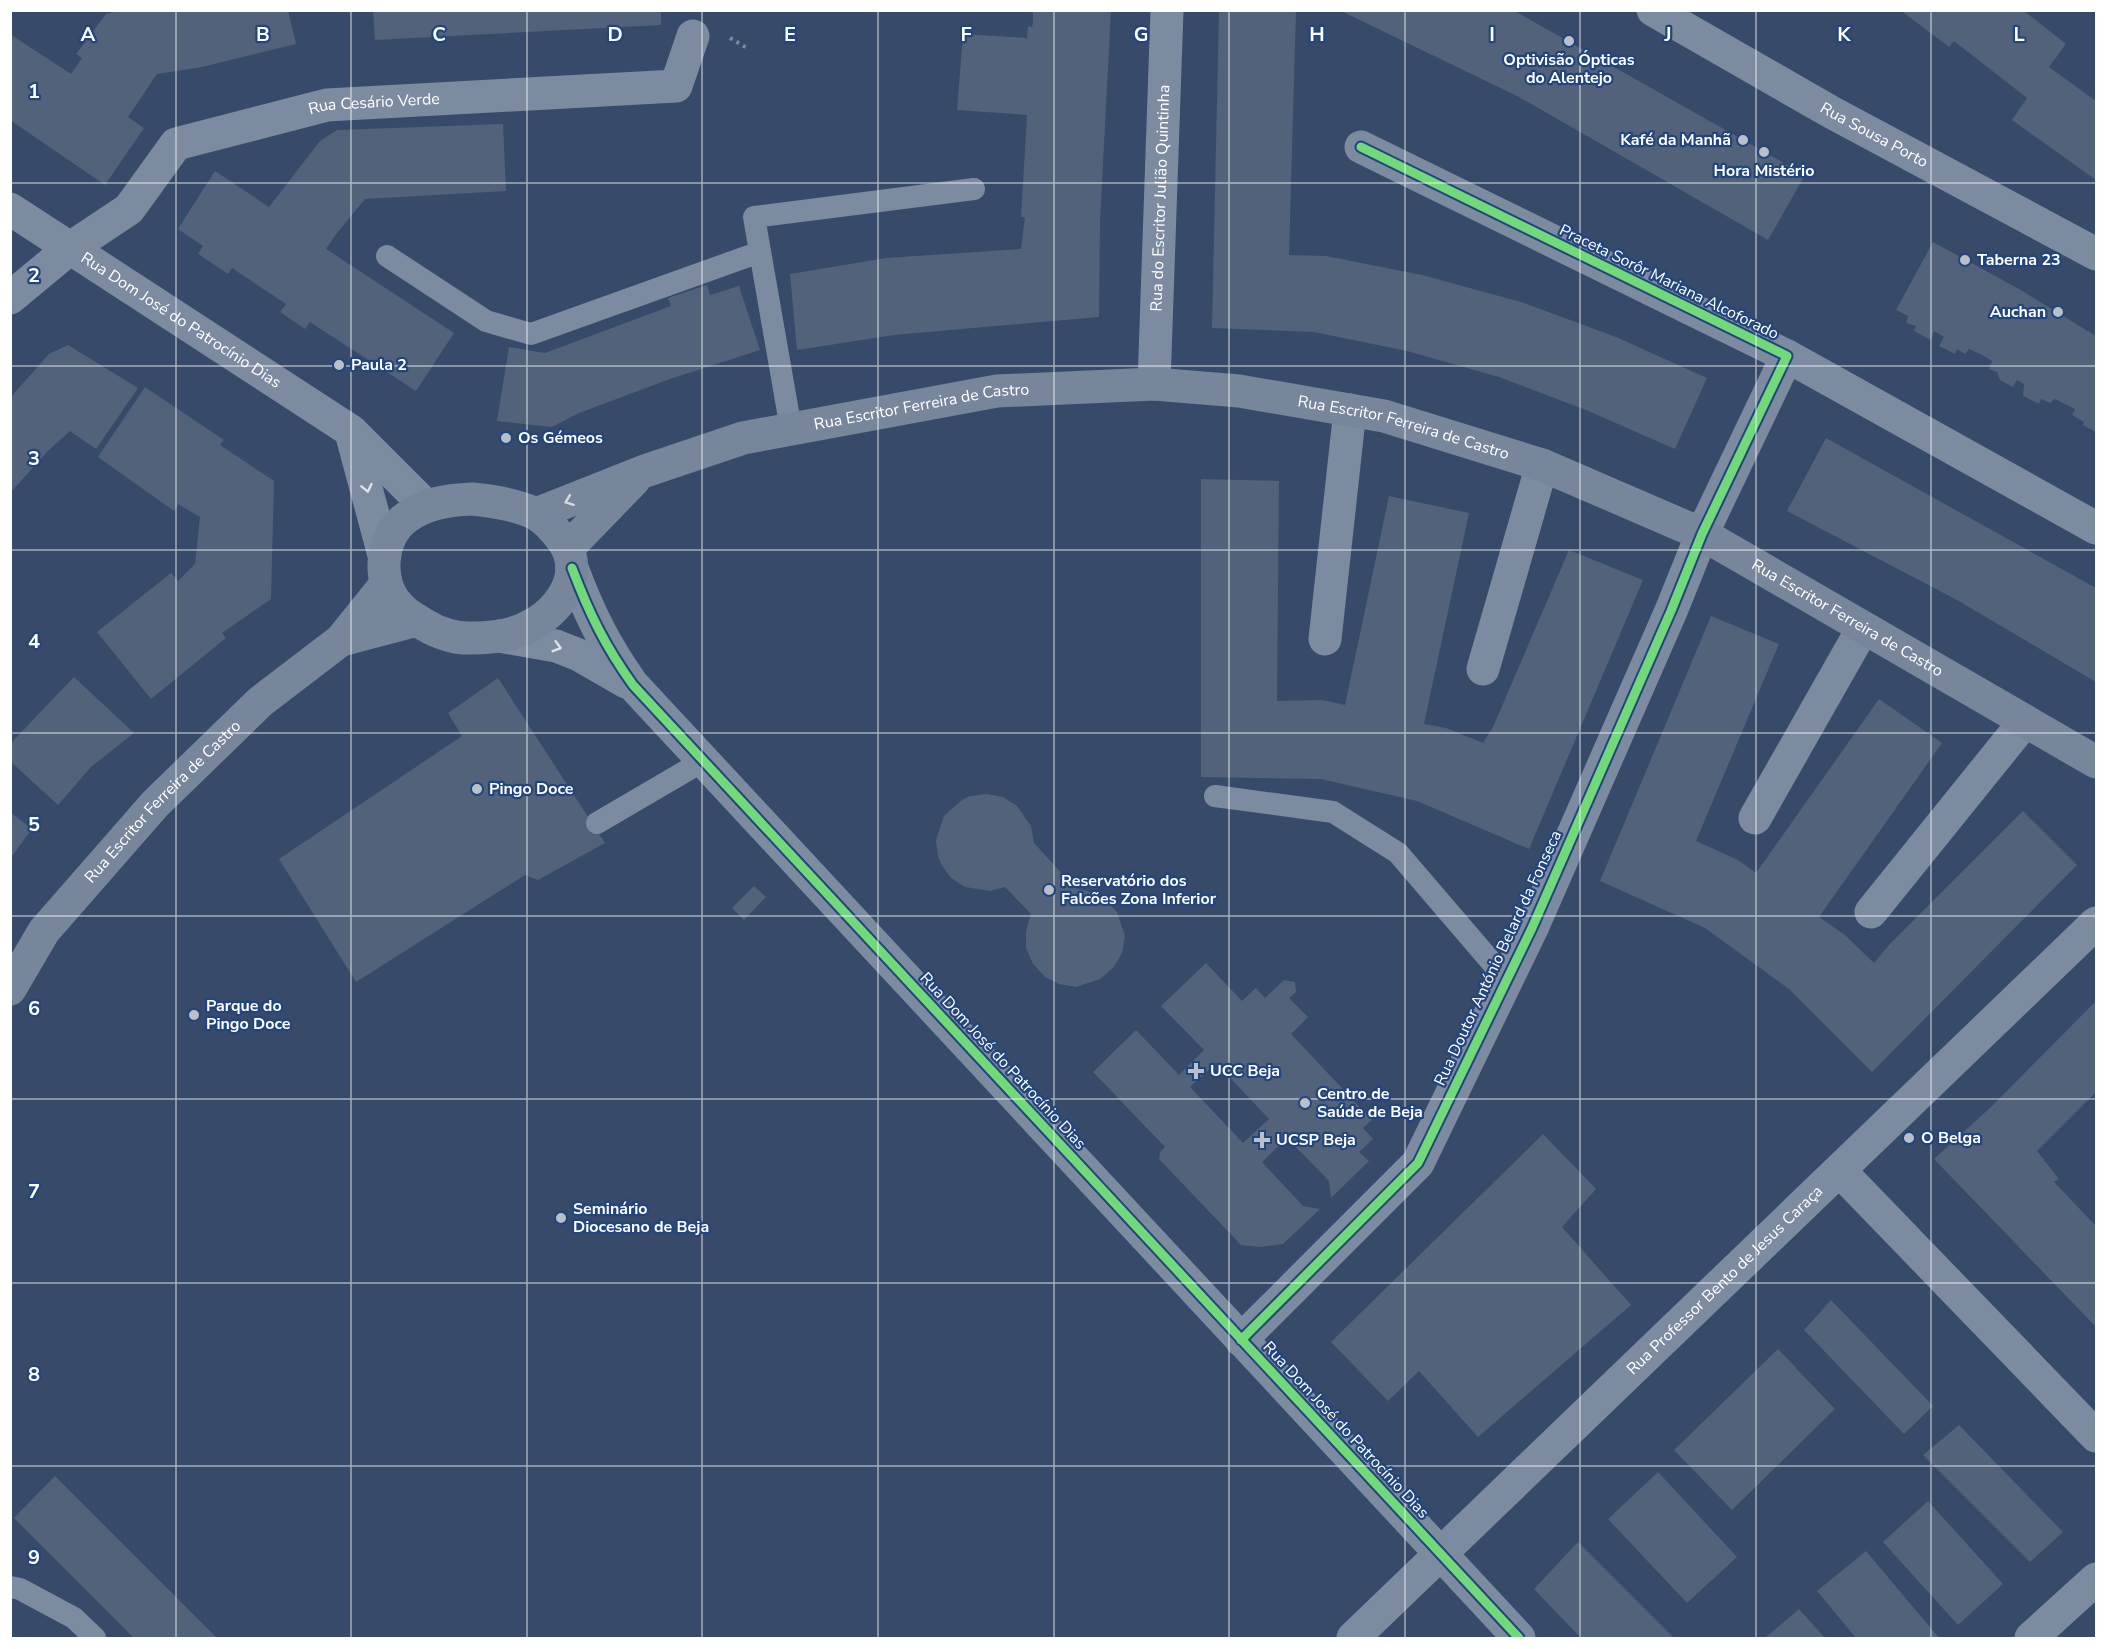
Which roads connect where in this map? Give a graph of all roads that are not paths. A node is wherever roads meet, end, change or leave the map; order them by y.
1 (1167, 10) edge
2 (1653, 10) edge
3 (693, 36) dead end
4 (1360, 147) dead end
5 (974, 189) dead end
6 (10, 209) edge
7 (69, 249) junction
8 (760, 252) junction
9 (2097, 254) edge
10 (387, 256) dead end
11 (10, 298) edge
12 (1787, 356) junction
13 (1154, 384) junction
14 (1350, 410) junction
15 (791, 429) junction
16 (351, 432) junction
17 (1542, 465) junction
18 (642, 472) junction
19 (426, 506) junction
20 (536, 514) junction
21 (2097, 528) edge
22 (1702, 534) junction
23 (570, 558) junction
24 (385, 569) junction
25 (417, 620) junction
26 (1863, 628) junction
27 (499, 636) junction
28 (1325, 639) dead end
29 (341, 640) junction
30 (1483, 669) dead end
31 (633, 685) junction
32 (2025, 721) junction
33 (703, 761) junction
34 (2097, 762) edge
35 (1215, 796) dead end
36 (1755, 818) dead end
37 (597, 822) dead end
38 (1871, 912) dead end
39 (2097, 923) edge
40 (1506, 979) junction
41 (10, 989) edge
42 (1839, 1171) junction
43 (1241, 1340) junction
44 (2097, 1436) edge
45 (1442, 1555) junction
46 (2097, 1579) edge
47 (10, 1587) edge
48 (95, 1638) edge
49 (1353, 1638) edge
50 (1519, 1638) edge
51 (2031, 1638) edge

1 - 13 street, Rua do Escritor Julião Quintinha
2 - 9 street, Rua Sousa Porto
3 - 7 street, Rua Cesário Verde
4 - 12 street, Praceta Sorôr Mariana Alcoforado
5 - 8 lane
6 - 7 street, Rua Dom José do Patrocínio Dias
7 - 11 street
7 - 16 street, Rua Dom José do Patrocínio Dias
8 - 10 lane
8 - 15 lane
12 - 21 street, Praceta Sorôr Mariana Alcoforado
12 - 22 street, Praceta Sorôr Mariana Alcoforado
13 - 14 main road, Rua Escritor Ferreira de Castro
13 - 15 main road, Rua Escritor Ferreira de Castro
14 - 17 main road, Rua Escritor Ferreira de Castro
14 - 28 street
15 - 18 main road, Rua Escritor Ferreira de Castro
16 - 19 street, Rua Dom José do Patrocínio Dias
16 -> 24 street
17 - 22 main road, Rua Escritor Ferreira de Castro
17 - 30 street
18 -> 20 main road, Rua Escritor Ferreira de Castro
18 - 23 main road, Rua Escritor Ferreira de Castro
19 - 20 main road
19 - 24 main road
20 - 23 main road
22 - 26 main road, Rua Escritor Ferreira de Castro
22 - 40 street, Rua Doutor António Belard da Fonseca
23 - 27 main road
23 - 31 street, Rua Dom José do Patrocínio Dias
24 - 25 main road
24 - 29 main road, Rua Escritor Ferreira de Castro
25 - 27 main road
25 - 29 main road, Rua Escritor Ferreira de Castro
26 - 32 main road, Rua Escritor Ferreira de Castro
26 - 36 street
27 -> 31 street, Rua Dom José do Patrocínio Dias
29 - 41 main road, Rua Escritor Ferreira de Castro
31 - 33 street, Rua Dom José do Patrocínio Dias
32 - 34 main road, Rua Escritor Ferreira de Castro
32 - 38 street
33 - 37 lane
33 - 43 street, Rua Dom José do Patrocínio Dias
35 - 40 lane
39 - 42 street, Rua Professor Bento de Jesus Caraça
40 - 43 street, Rua Doutor António Belard da Fonseca
42 - 44 street
42 - 45 street, Rua Professor Bento de Jesus Caraça
43 - 45 street, Rua Dom José do Patrocínio Dias
45 - 49 street, Rua Professor Bento de Jesus Caraça
45 - 50 street, Rua Dom José do Patrocínio Dias
46 - 51 street
47 - 48 lane

